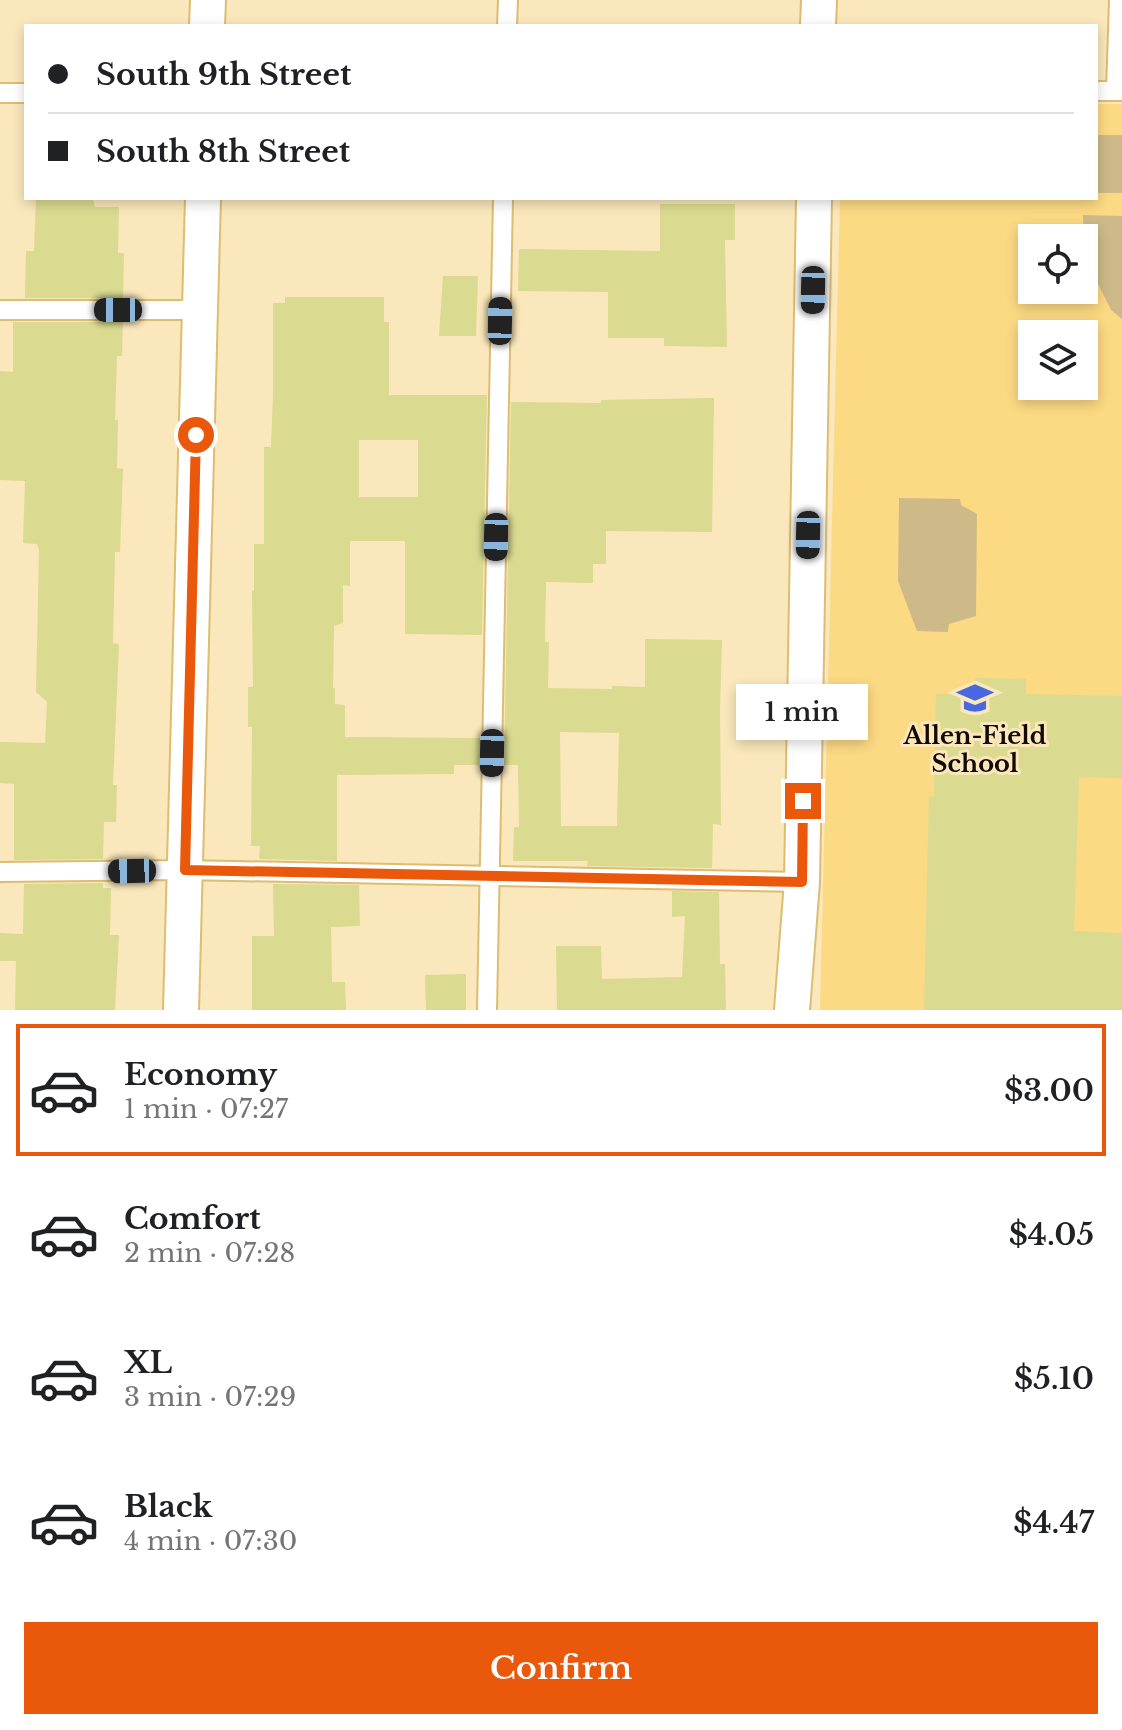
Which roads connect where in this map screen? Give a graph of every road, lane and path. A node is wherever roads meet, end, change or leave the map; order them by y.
1 (208, 0) edge
2 (508, 0) edge
3 (819, 0) edge
4 (1119, 0) edge
5 (207, 24) edge
6 (507, 24) edge
7 (818, 24) edge
8 (1098, 91) edge
9 (1119, 91) edge
10 (0, 93) edge
11 (24, 93) edge
12 (203, 200) edge
13 (503, 200) edge
14 (814, 200) edge
15 (0, 310) edge
16 (200, 310) junction
17 (185, 870) junction
18 (0, 872) edge
19 (490, 876) junction
20 (802, 882) junction
21 (181, 1010) edge
22 (487, 1010) edge
23 (792, 1010) edge

1 - 5 street
2 - 6 lane
3 - 7 street
4 - 9 lane
8 - 9 lane
10 - 11 lane
12 - 16 street
13 - 19 lane
14 - 20 street
15 - 16 lane
16 - 17 street
17 - 18 lane
17 - 19 lane
17 - 21 street
19 - 20 lane
19 - 22 lane
20 - 23 street

